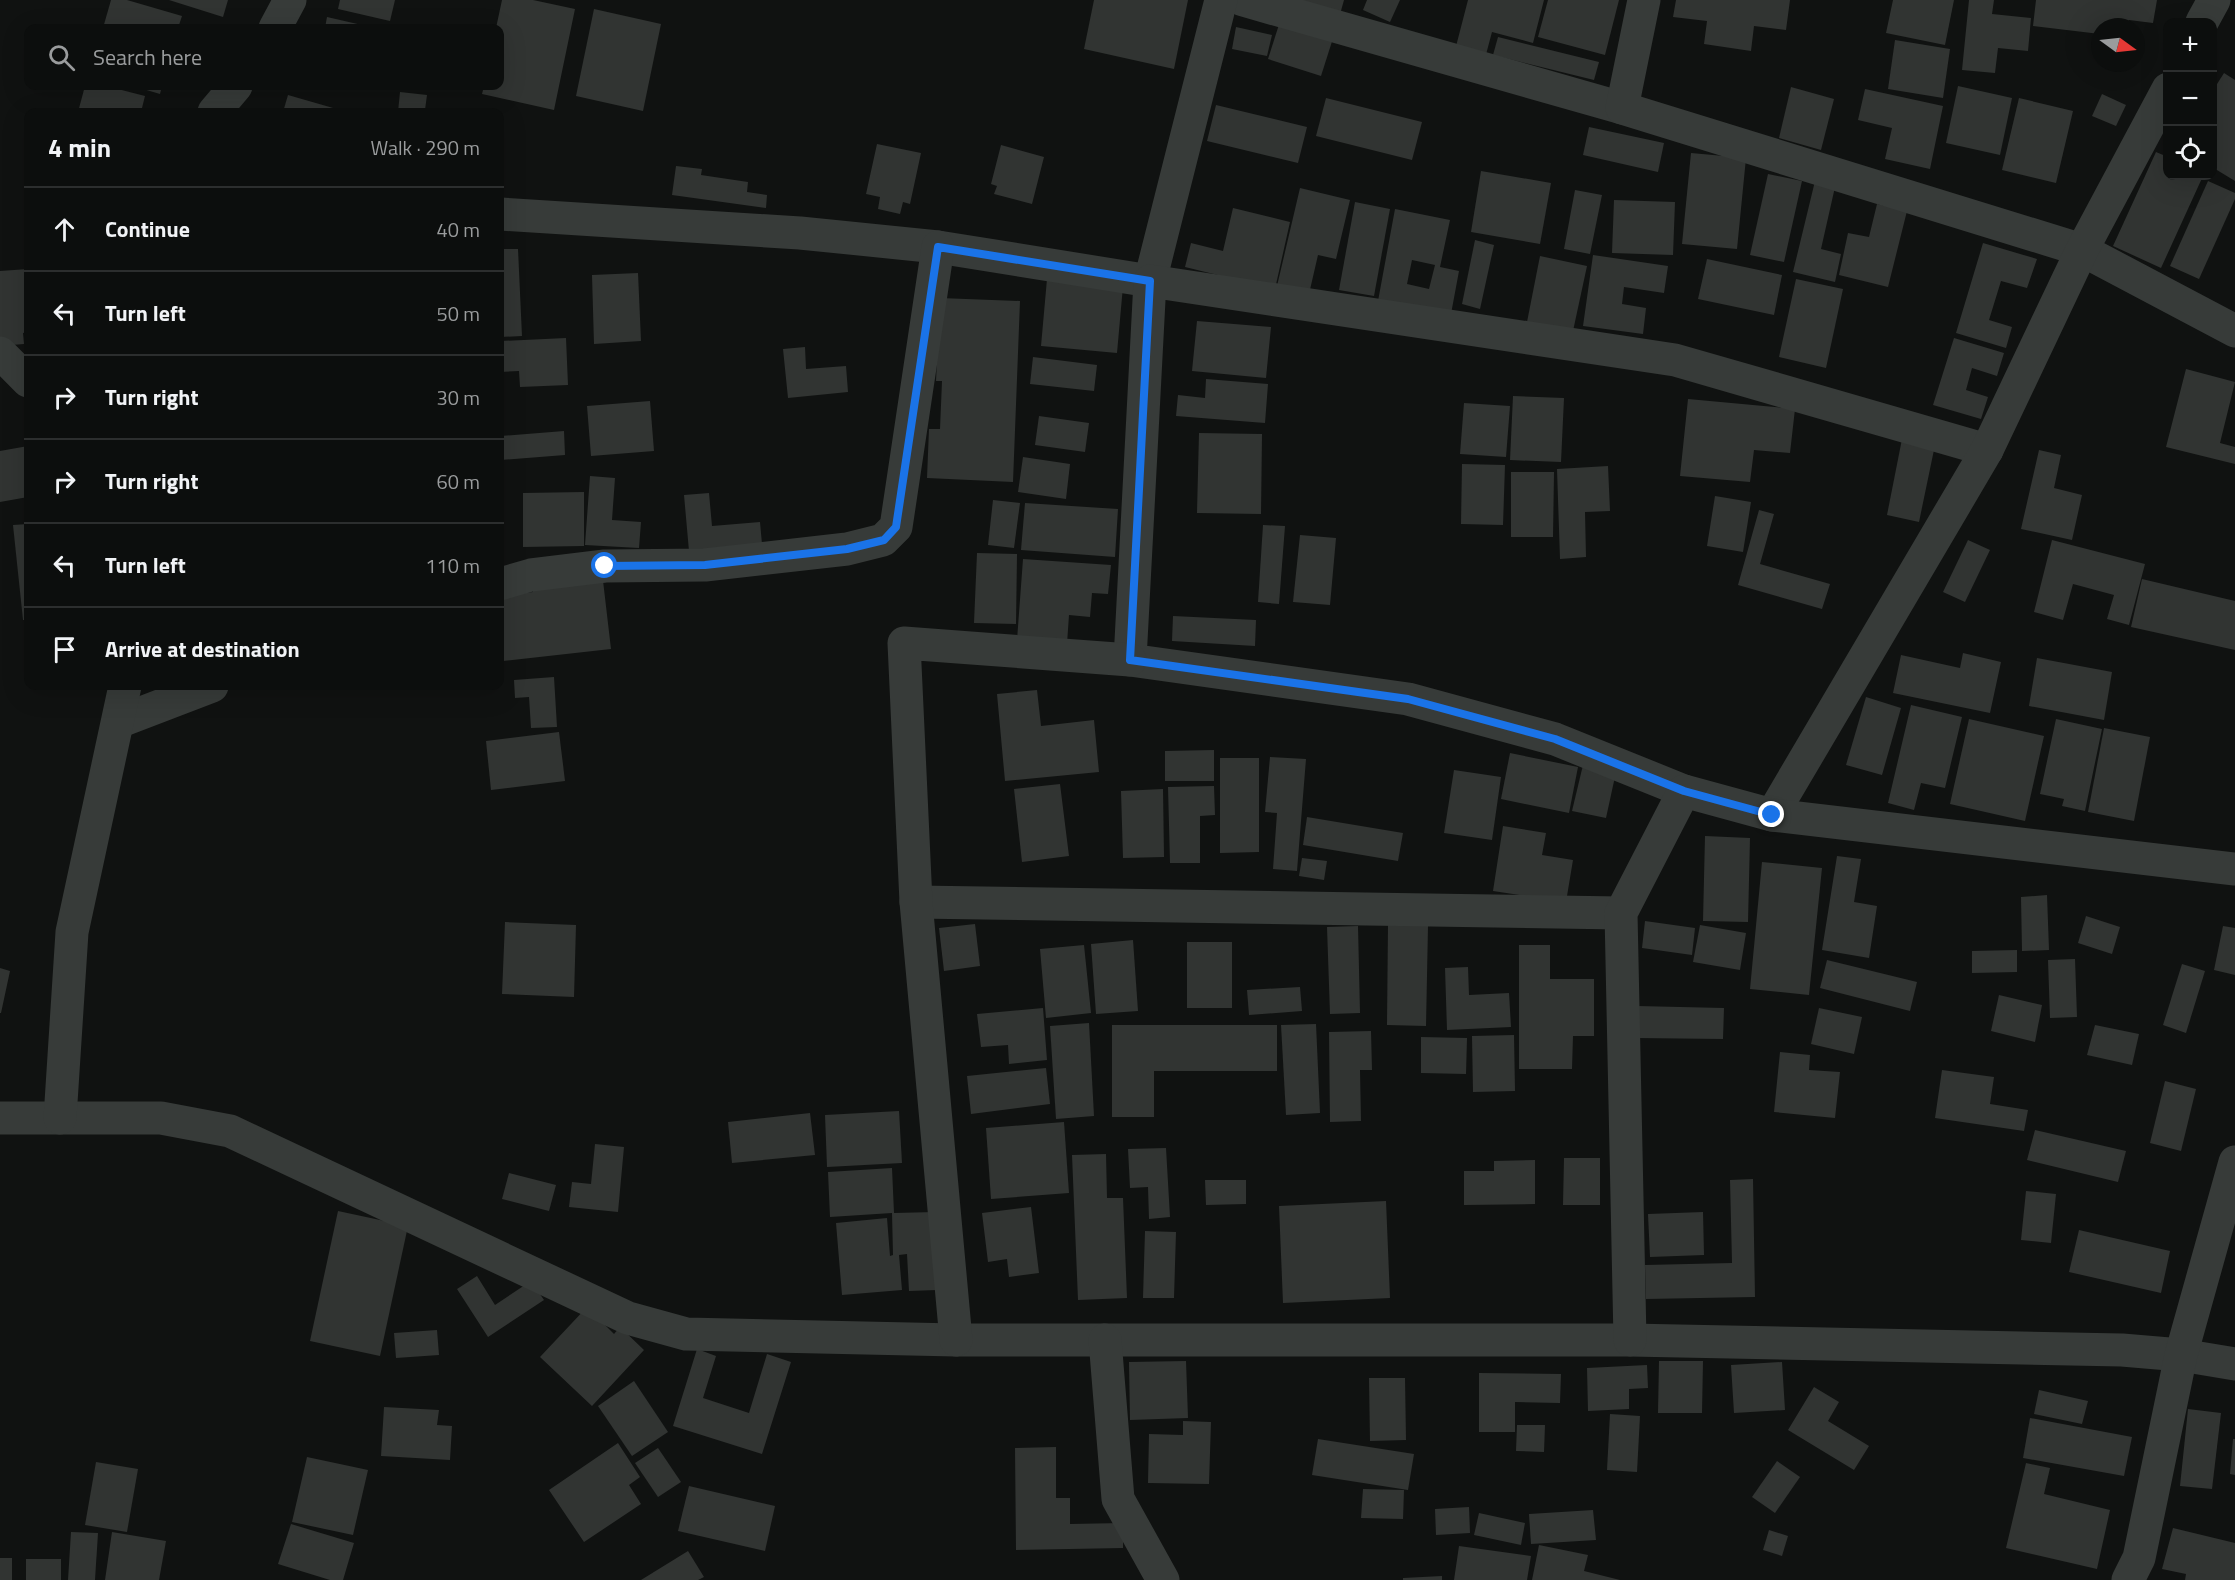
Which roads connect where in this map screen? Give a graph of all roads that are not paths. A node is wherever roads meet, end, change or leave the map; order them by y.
1 (290, 0) edge
2 (1221, 0) edge
3 (1243, 0) edge
4 (1644, 0) edge
5 (2214, 0) edge
6 (2204, 18) edge
7 (277, 24) edge
8 (233, 90) edge
9 (2163, 97) edge
10 (217, 108) edge
11 (1622, 108) junction
12 (504, 214) edge
13 (938, 247) junction
14 (2082, 250) junction
15 (1150, 281) junction
16 (2235, 331) edge
17 (0, 353) edge
18 (24, 377) edge
19 (1987, 450) junction
20 (504, 583) edge
21 (1130, 660) junction
22 (124, 690) edge
23 (202, 690) edge
24 (118, 722) junction
25 (1684, 791) junction
26 (1772, 815) junction
27 (2235, 869) edge
28 (916, 902) junction
29 (1621, 913) junction
30 (0, 1118) edge
31 (60, 1118) junction
32 (2235, 1162) edge
33 (956, 1340) junction
34 (1106, 1340) junction
35 (1630, 1340) junction
36 (2181, 1355) junction
37 (2235, 1364) edge
38 (1163, 1580) edge
39 (2128, 1580) edge

1 - 7 street
2 - 15 street
3 - 11 street
4 - 11 street
5 - 6 street
8 - 10 street
9 - 14 street
11 - 14 street
12 - 13 street
13 - 15 street
13 - 20 street
14 - 16 street
14 - 19 street
15 - 19 street
15 - 21 street
17 - 18 street
19 - 26 street
21 - 25 street
21 - 28 street
22 - 24 street
23 - 24 street
24 - 31 street
25 - 26 street
25 - 29 street
26 - 27 street
28 - 29 street
28 - 33 street
29 - 35 street
30 - 31 street
31 - 33 street
32 - 36 street
33 - 34 street
34 - 35 street
34 - 38 street
35 - 36 street
36 - 37 street
36 - 39 street

